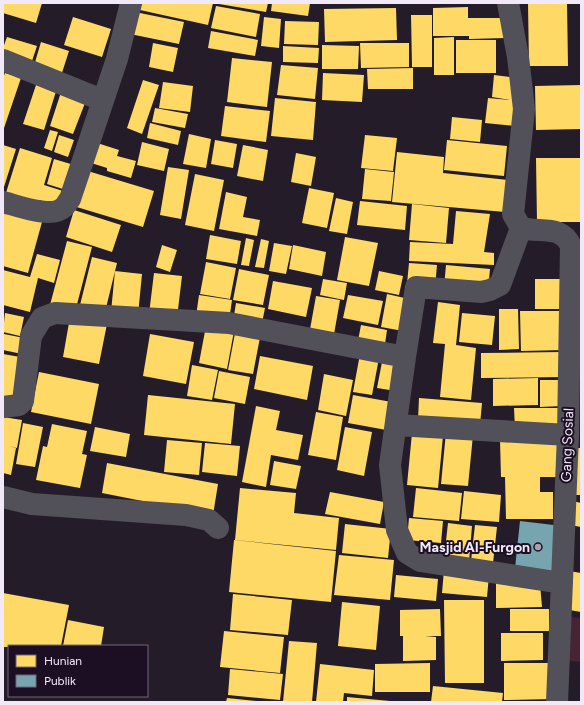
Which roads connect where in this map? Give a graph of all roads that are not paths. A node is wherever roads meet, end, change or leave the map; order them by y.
1 (131, 3) edge
2 (508, 3) edge
3 (3, 60) edge
4 (102, 100) junction
5 (3, 202) edge
6 (521, 228) junction
7 (406, 357) junction
8 (3, 407) edge
9 (396, 425) junction
10 (568, 435) junction
11 (3, 497) edge
12 (218, 528) dead end
13 (562, 583) junction
14 (557, 702) edge

1 - 4 street
2 - 6 street
3 - 4 street
4 - 5 street
6 - 7 street
6 - 10 street, Gang Sosial
7 - 8 street
7 - 9 street
9 - 10 street
9 - 13 street
10 - 13 street, Gang Sosial
11 - 12 street
13 - 14 street, Gang Sosial

